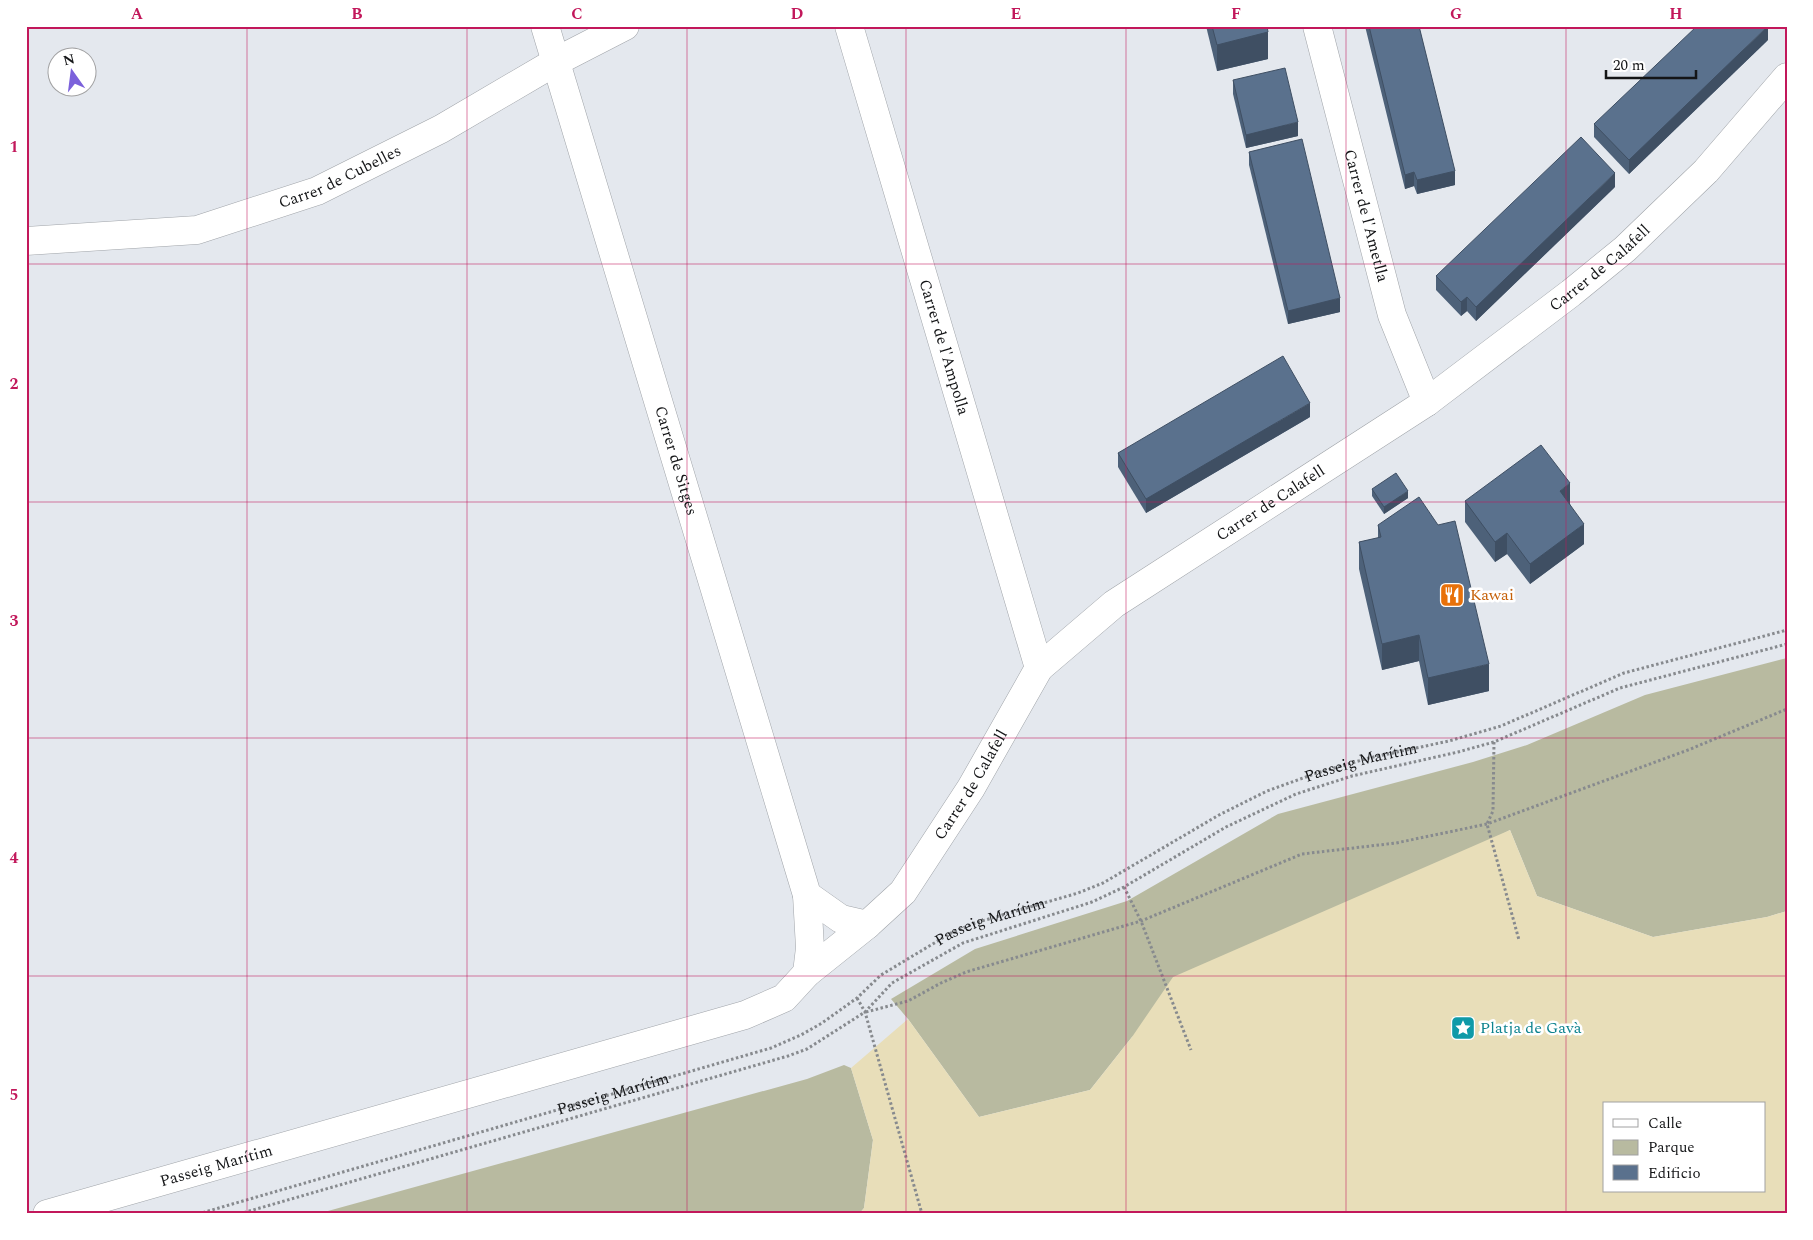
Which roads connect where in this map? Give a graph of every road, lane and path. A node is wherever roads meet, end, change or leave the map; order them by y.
1 (546, 26) edge
2 (625, 26) edge
3 (849, 26) edge
4 (1317, 26) edge
5 (557, 61) junction
6 (1787, 76) edge
7 (26, 241) edge
8 (1427, 402) junction
9 (1787, 630) edge
10 (1787, 644) edge
11 (1039, 668) junction
12 (1787, 709) edge
13 (1494, 742) junction
14 (1487, 824) junction
15 (1124, 887) junction
16 (807, 895) junction
17 (1140, 921) junction
18 (867, 925) junction
19 (1519, 940) dead end
20 (807, 973) junction
21 (857, 998) junction
22 (865, 1012) junction
23 (1191, 1050) dead end
24 (47, 1214) edge
25 (198, 1214) edge
26 (239, 1214) edge
27 (922, 1214) edge

1 - 5 street, Carrer de Sitges
2 - 5 street, Carrer de Cubelles
3 - 11 street, Carrer de l'Ampolla
4 - 8 street, Carrer de l'Ametlla
5 - 7 street, Carrer de Cubelles
5 - 16 street, Carrer de Sitges
6 - 8 street, Carrer de Calafell
8 - 11 street, Carrer de Calafell
9 - 21 path, Passeig Marítim
10 - 13 path, Passeig Marítim
11 - 18 street, Carrer de Calafell
12 - 14 path
13 - 14 path
13 - 15 path, Passeig Marítim
14 - 17 path
14 - 19 path
15 - 17 path
15 - 22 path, Passeig Marítim
16 - 18 street
16 - 20 street, Carrer de Sitges
17 - 22 path
17 - 23 path
18 - 20 street, Carrer de Calafell
20 - 24 street, Passeig Marítim
21 - 22 path
21 - 25 path, Passeig Marítim
22 - 26 path, Passeig Marítim
22 - 27 path

